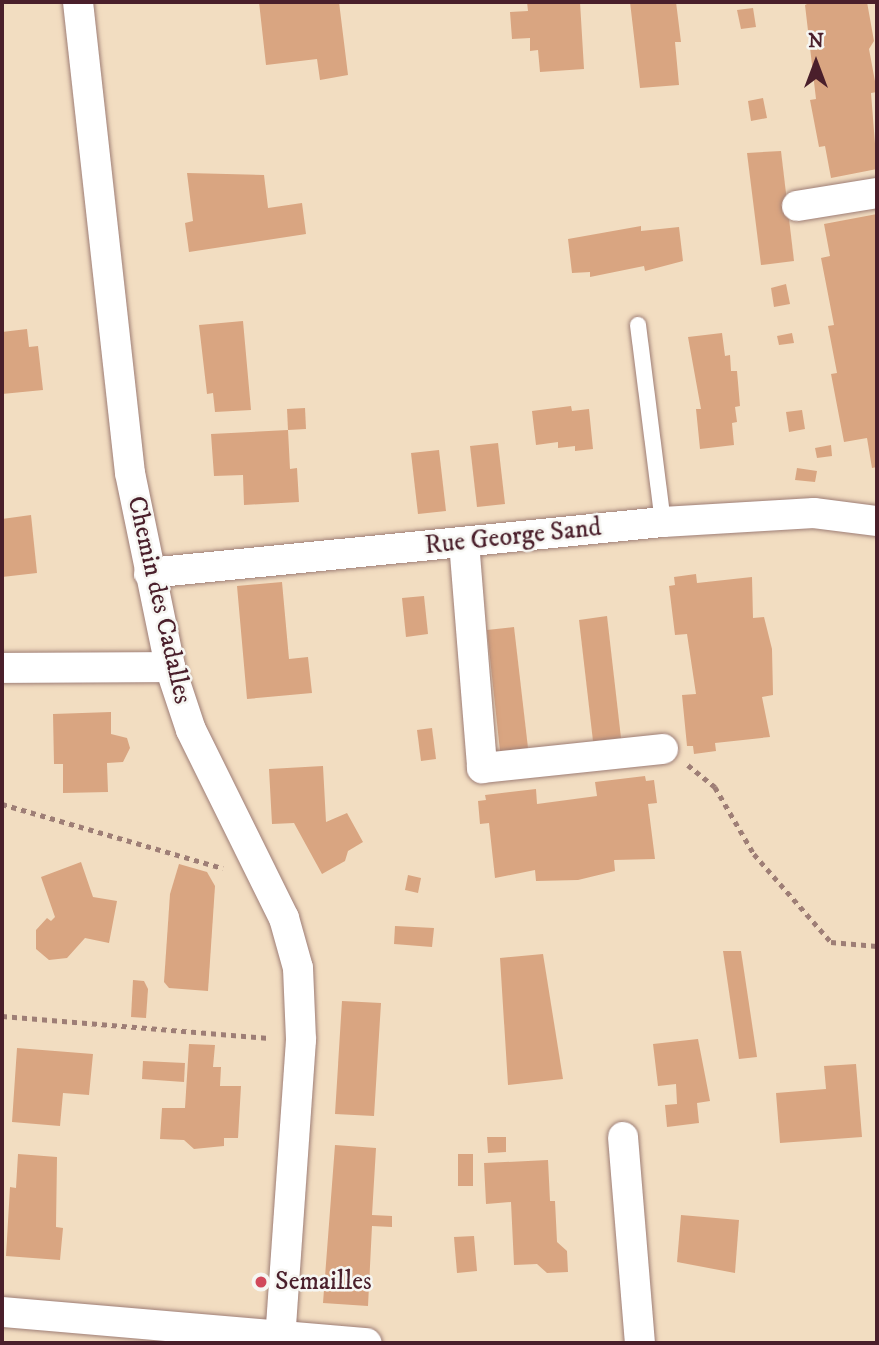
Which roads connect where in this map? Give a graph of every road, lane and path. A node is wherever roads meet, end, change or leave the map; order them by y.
1 (78, 2) edge
2 (877, 193) edge
3 (797, 206) dead end
4 (638, 325) dead end
5 (877, 521) edge
6 (663, 523) junction
7 (464, 541) junction
8 (149, 573) junction
9 (170, 667) junction
10 (2, 668) edge
11 (663, 749) joint
12 (2, 804) edge
13 (267, 881) junction
14 (877, 946) edge
15 (2, 1016) edge
16 (301, 1040) junction
17 (622, 1137) dead end
18 (2, 1312) edge
19 (280, 1339) edge
20 (367, 1343) edge
21 (640, 1343) edge

1 - 8 street, Chemin des Cadalles
2 - 3 street
4 - 6 lane
5 - 6 street, Rue George Sand
6 - 7 street, Rue George Sand
7 - 8 street, Rue George Sand
7 - 11 street
8 - 9 street, Chemin des Cadalles
9 - 10 street
9 - 13 street, Chemin des Cadalles
11 - 14 path
12 - 13 path
13 - 16 street, Chemin des Cadalles
15 - 16 path
16 - 19 street, Chemin des Cadalles
17 - 21 street
18 - 19 street
19 - 20 street

